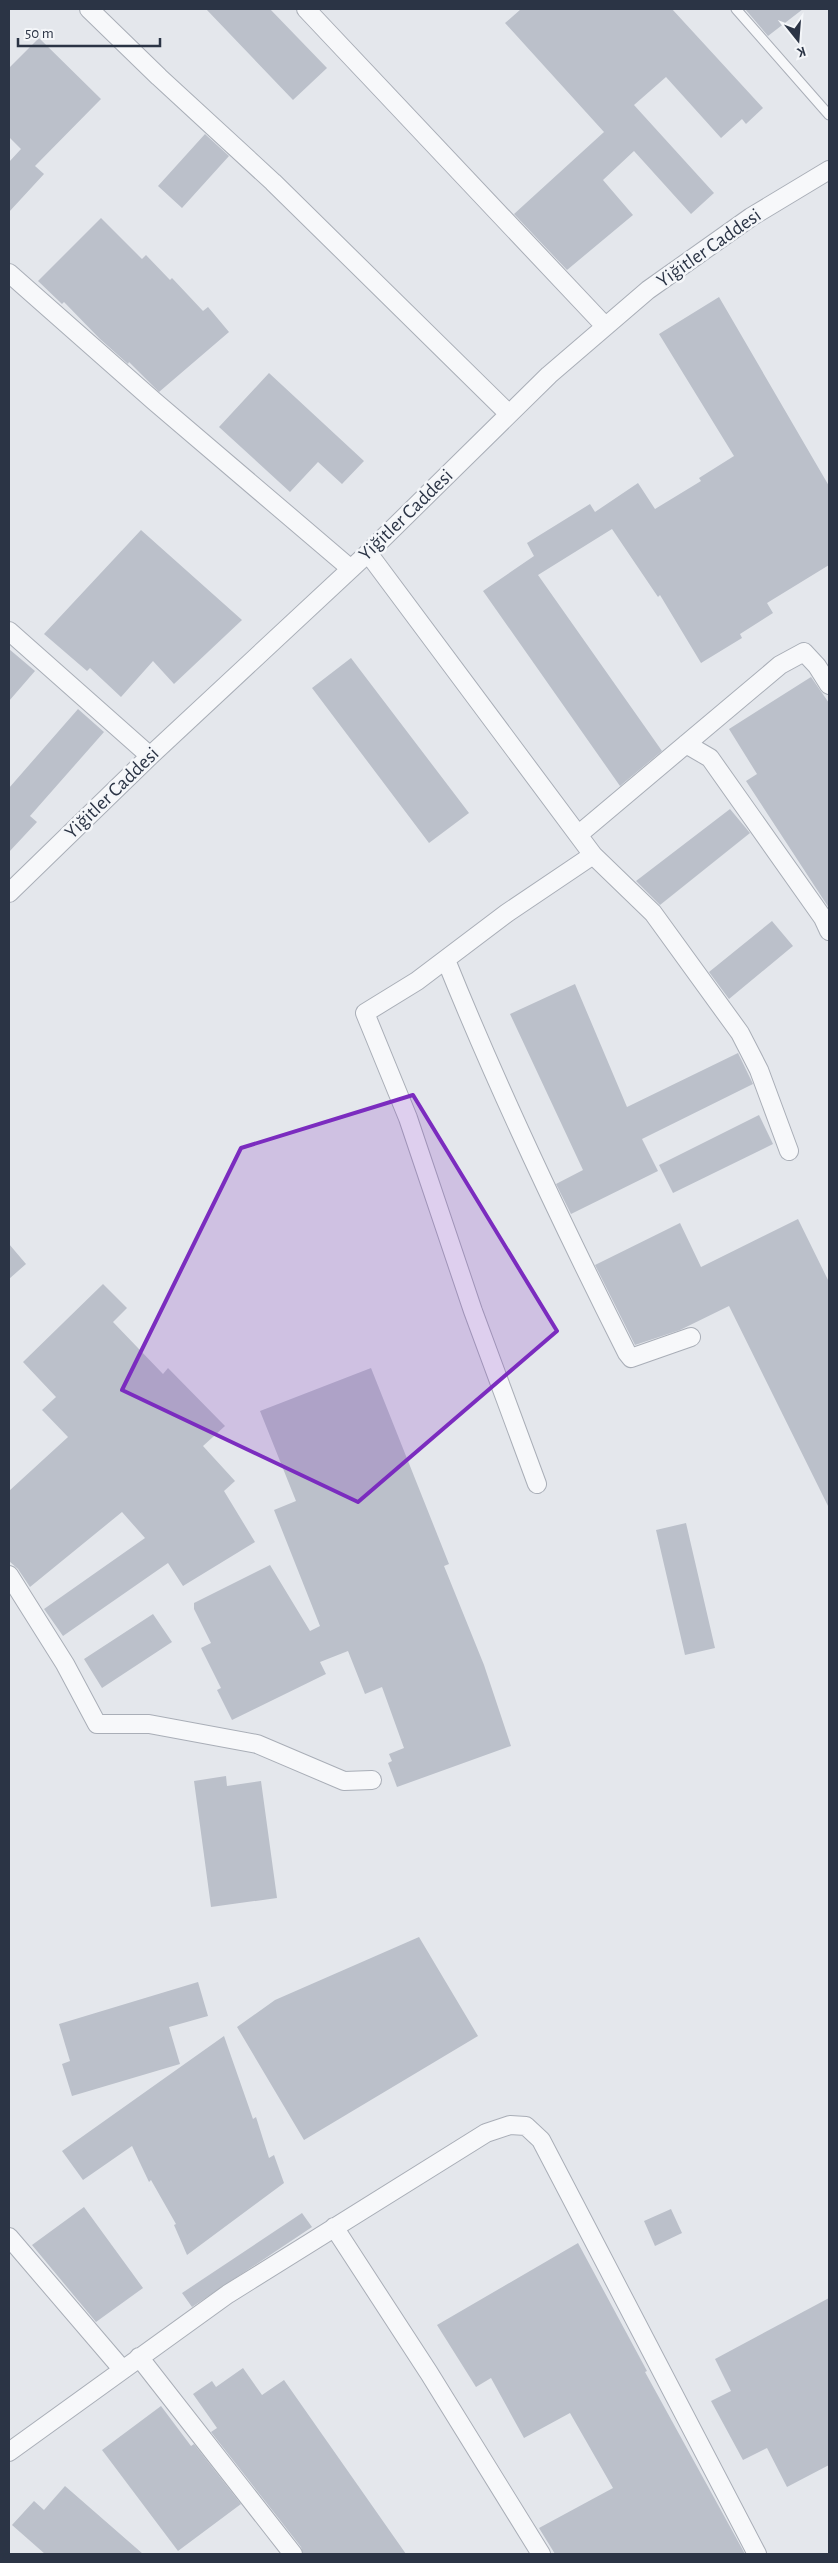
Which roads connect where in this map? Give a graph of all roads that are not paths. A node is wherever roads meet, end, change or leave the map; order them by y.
1 (89, 9) edge
2 (306, 9) edge
3 (736, 9) edge
4 (829, 115) edge
5 (829, 170) edge
6 (9, 273) edge
7 (606, 326) junction
8 (509, 414) junction
9 (368, 553) junction
10 (351, 569) junction
11 (9, 632) edge
12 (829, 685) edge
13 (686, 744) junction
14 (150, 756) junction
15 (578, 835) junction
16 (593, 855) junction
17 (9, 893) edge
18 (829, 931) edge
19 (446, 960) junction
20 (789, 1151) dead end
21 (691, 1337) dead end
22 (537, 1484) dead end
23 (9, 1576) edge
24 (372, 1780) dead end
25 (334, 2227) junction
26 (9, 2237) edge
27 (139, 2356) junction
28 (122, 2369) junction
29 (9, 2452) edge
30 (293, 2554) edge
31 (541, 2554) edge
32 (757, 2554) edge

1 - 8 street
2 - 7 street
3 - 4 lane
5 - 7 street, Yiğitler Caddesi
6 - 10 street
7 - 8 street, Yiğitler Caddesi
8 - 9 street, Yiğitler Caddesi
9 - 10 street, Yiğitler Caddesi
9 - 15 street
10 - 14 street, Yiğitler Caddesi
11 - 14 street
12 - 13 street
13 - 15 street
13 - 18 street
14 - 17 street, Yiğitler Caddesi
15 - 16 street
16 - 19 street
16 - 20 street
19 - 21 street
19 - 22 street
23 - 24 street
25 - 27 street
25 - 31 street
25 - 32 street
26 - 28 street
27 - 28 street
27 - 30 street
28 - 29 street

